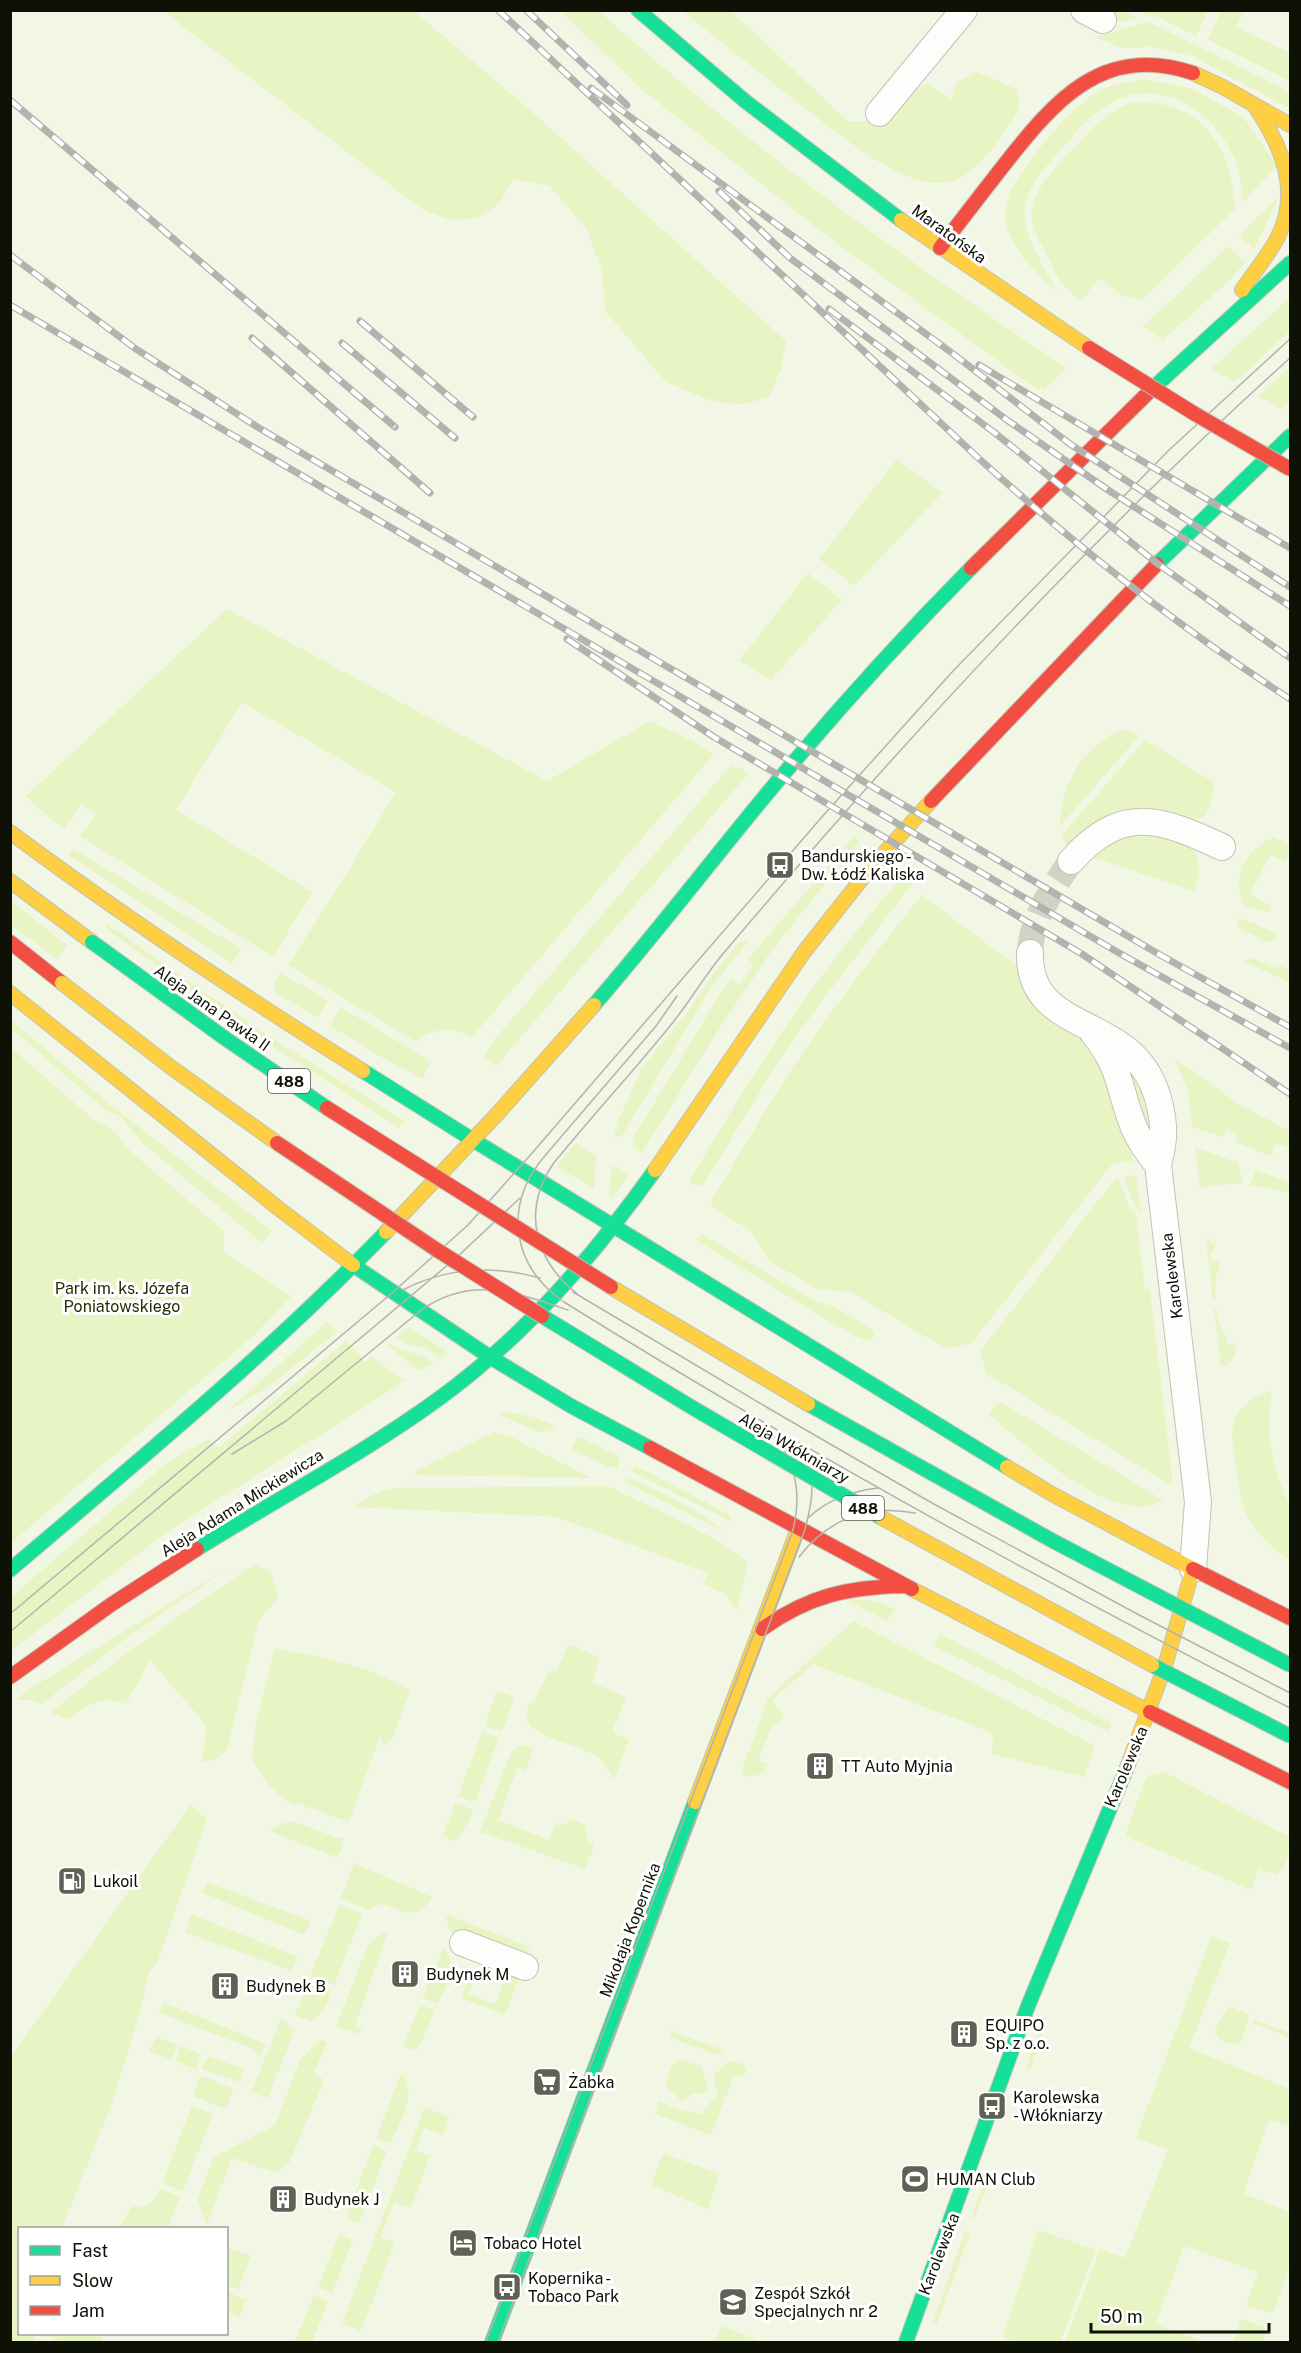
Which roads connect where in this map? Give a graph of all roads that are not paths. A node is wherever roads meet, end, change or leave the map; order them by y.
1 (638, 10) edge
2 (964, 10) edge
3 (1256, 106) junction
4 (879, 113) dead end
5 (1290, 125) edge
6 (940, 248) junction
7 (1290, 263) edge
8 (1211, 333) junction
9 (1290, 436) edge
10 (1290, 469) edge
11 (10, 832) edge
12 (1222, 847) dead end
13 (1071, 861) tunnel mouth
14 (10, 881) edge
15 (10, 942) edge
16 (1030, 953) tunnel mouth
17 (10, 993) edge
18 (473, 1140) junction
19 (615, 1226) junction
20 (354, 1265) junction
21 (490, 1358) junction
22 (798, 1529) junction
23 (1193, 1569) junction
24 (10, 1570) edge
25 (906, 1586) junction
26 (1290, 1618) edge
27 (762, 1629) junction
28 (1290, 1665) edge
29 (10, 1677) edge
30 (1150, 1712) junction
31 (1290, 1736) edge
32 (1290, 1782) edge
33 (463, 1943) dead end
34 (525, 1967) dead end
35 (492, 2343) edge
36 (906, 2343) edge

1 - 6 main road, Maratońska
2 - 4 street
3 - 5 main road
3 - 6 main road
3 - 8 main road
6 - 10 main road, Maratońska, bridge
7 - 8 main road
8 - 18 main road
9 - 19 main road, Aleja Adama Mickiewicza
11 - 18 main road
12 - 13 street
14 - 28 main road, Aleja Jana Pawła II / 488, bridge
15 - 31 main road, Aleja Włókniarzy / 488, bridge
16 - 23 street, Karolewska
17 - 20 main road
18 - 19 main road
18 - 20 main road
19 - 21 main road, Aleja Adama Mickiewicza
19 - 23 main road
20 - 21 main road
20 - 24 main road
21 - 22 main road
21 - 29 main road, Aleja Adama Mickiewicza
22 - 25 main road
22 - 27 main road, Mikołaja Kopernika
23 - 26 main road
23 - 30 main road, Karolewska
25 - 27 main road
25 - 30 main road
27 - 35 main road, Mikołaja Kopernika
30 - 32 main road
30 - 36 main road, Karolewska
33 - 34 street

